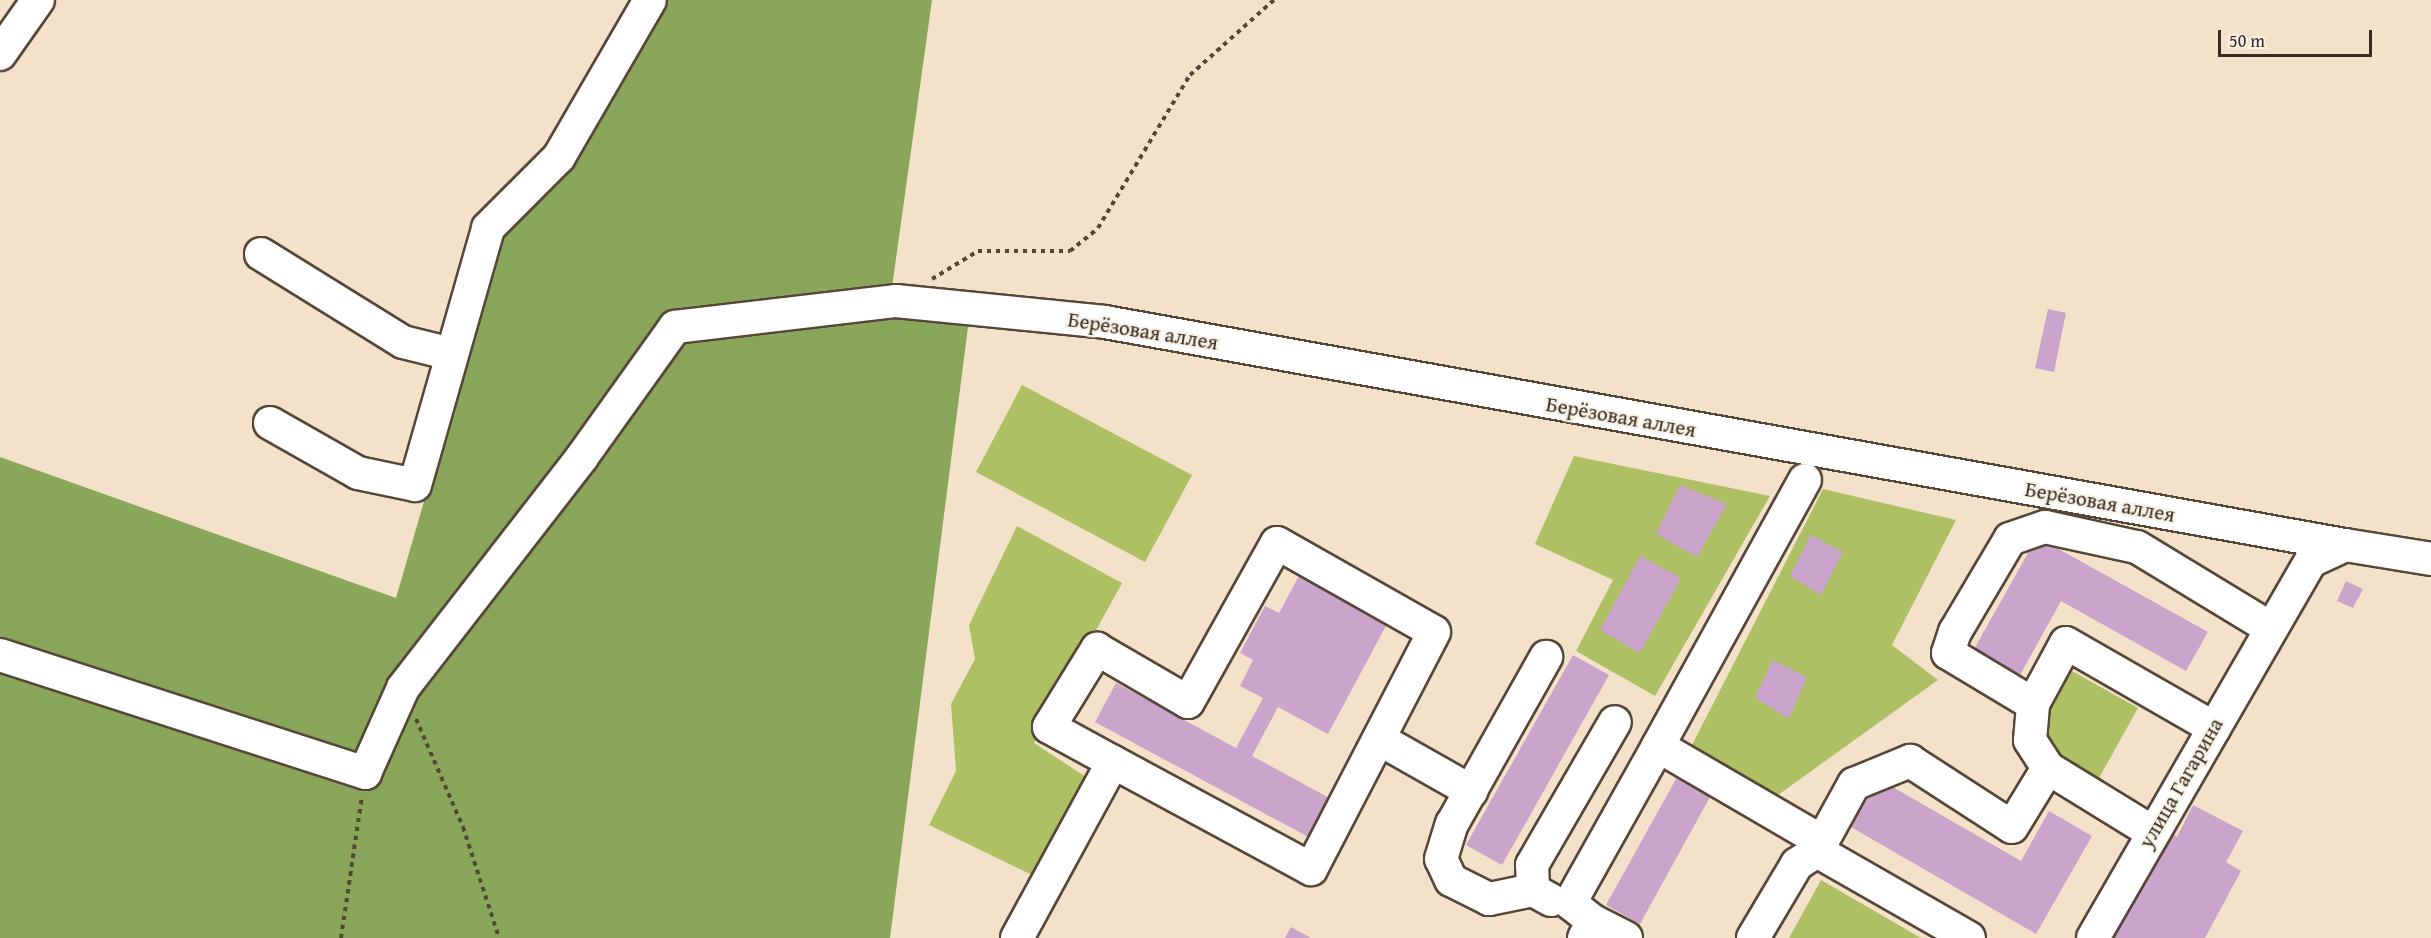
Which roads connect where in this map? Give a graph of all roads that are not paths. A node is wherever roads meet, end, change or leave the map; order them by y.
1 (38, 0) edge
2 (650, 0) edge
3 (0, 54) edge
4 (261, 254) dead end
5 (452, 354) junction
6 (270, 423) dead end
7 (1805, 480) dead end
8 (2358, 546) junction
9 (2431, 559) edge
10 (2270, 628) junction
11 (0, 655) edge
12 (1546, 657) dead end
13 (2033, 704) junction
14 (1615, 722) dead end
15 (2214, 728) junction
16 (1379, 739) junction
17 (1658, 746) junction
18 (1113, 762) junction
19 (2048, 768) junction
20 (1471, 791) junction
21 (2152, 832) junction
22 (1820, 847) junction
23 (1533, 890) junction
24 (1582, 921) edge
25 (1017, 938) edge
26 (1626, 938) edge
27 (1753, 938) edge
28 (1969, 938) edge
29 (2093, 938) edge

1 - 3 street
2 - 5 street
4 - 5 street
5 - 6 street
7 - 17 street
8 - 9 street, Берёзовая аллея
8 - 10 street, улица Гагарина
8 - 11 street, Берёзовая аллея
10 - 13 street
10 - 15 street, улица Гагарина
12 - 20 street
13 - 15 street
13 - 19 street
14 - 23 street
15 - 21 street, улица Гагарина
16 - 18 street
16 - 18 street
16 - 20 street
17 - 22 street
17 - 24 street
18 - 25 street
19 - 21 street
19 - 22 street
20 - 23 street
21 - 29 street, улица Гагарина
22 - 27 street
22 - 28 street
23 - 24 street
24 - 26 street

